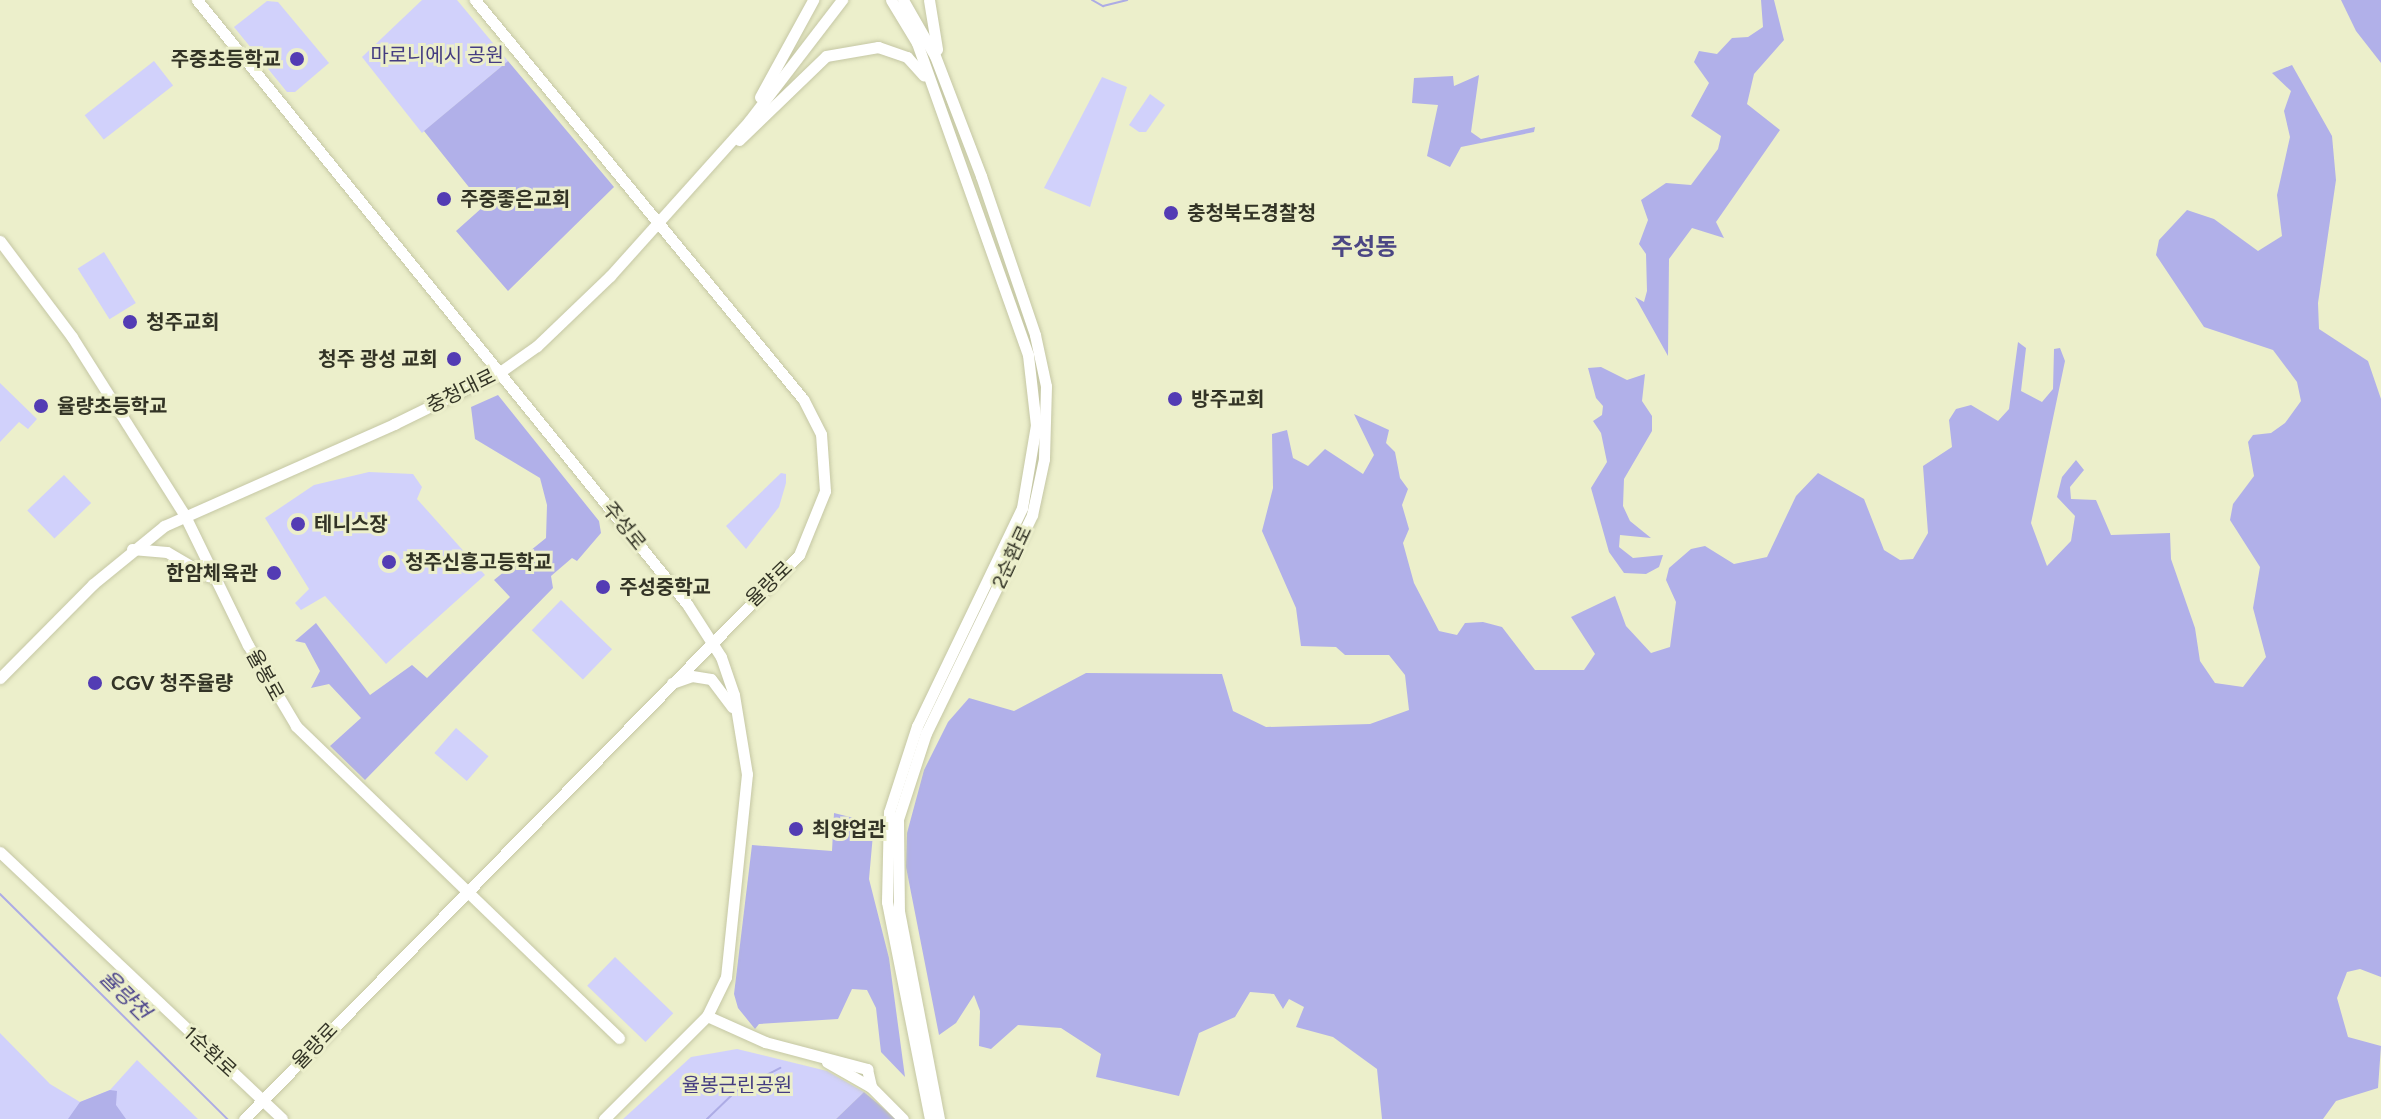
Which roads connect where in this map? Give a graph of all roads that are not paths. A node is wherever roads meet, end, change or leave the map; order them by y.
1 (197, 0) edge
2 (475, 0) edge
3 (813, 0) edge
4 (842, 0) edge
5 (891, 0) edge
6 (903, 0) edge
7 (929, 0) edge
8 (938, 65) junction
9 (938, 99) junction
10 (714, 160) junction
11 (659, 222) junction
12 (0, 241) edge
13 (500, 372) junction
14 (184, 514) junction
15 (132, 549) junction
16 (214, 580) junction
17 (712, 639) junction
18 (0, 678) edge
19 (668, 684) junction
20 (738, 719) junction
21 (0, 852) edge
22 (467, 889) junction
23 (707, 1016) junction
24 (619, 1038) dead end
25 (807, 1052) junction
26 (871, 1087) junction
27 (926, 1097) junction
28 (262, 1101) junction
29 (248, 1115) edge
30 (282, 1119) edge
31 (604, 1119) edge
32 (903, 1119) edge
33 (922, 1119) edge
34 (930, 1119) edge
35 (939, 1119) edge

1 - 13 street, 주성로
2 - 11 street, 율량로
3 - 10 street
4 - 10 street, 충청대로
5 - 9 street, 2순환로
6 - 8 street, 2순환로
7 - 8 street
8 - 35 street, 2순환로
9 - 10 street
9 - 27 street, 2순환로
10 - 11 street, 충청대로
11 - 13 street, 충청대로
11 - 17 street, 율량로
12 - 14 street, 율봉로
13 - 14 street, 충청대로
13 - 17 street, 주성로
14 - 15 street, 충청대로
14 - 16 street, 율봉로
15 - 16 street
15 - 18 street, 충청대로
16 - 22 street, 율봉로
17 - 19 street, 율량로
17 - 20 street, 주성로
19 - 20 street
19 - 22 street, 율량로
20 - 23 street, 주성로
21 - 28 street, 1순환로
22 - 24 street, 율봉로
22 - 28 street, 율량로
23 - 25 street
23 - 31 street, 주성로
25 - 26 street
25 - 26 street
26 - 32 street
27 - 33 street
27 - 34 street, 2순환로
28 - 29 street, 율량로
28 - 30 street, 1순환로

